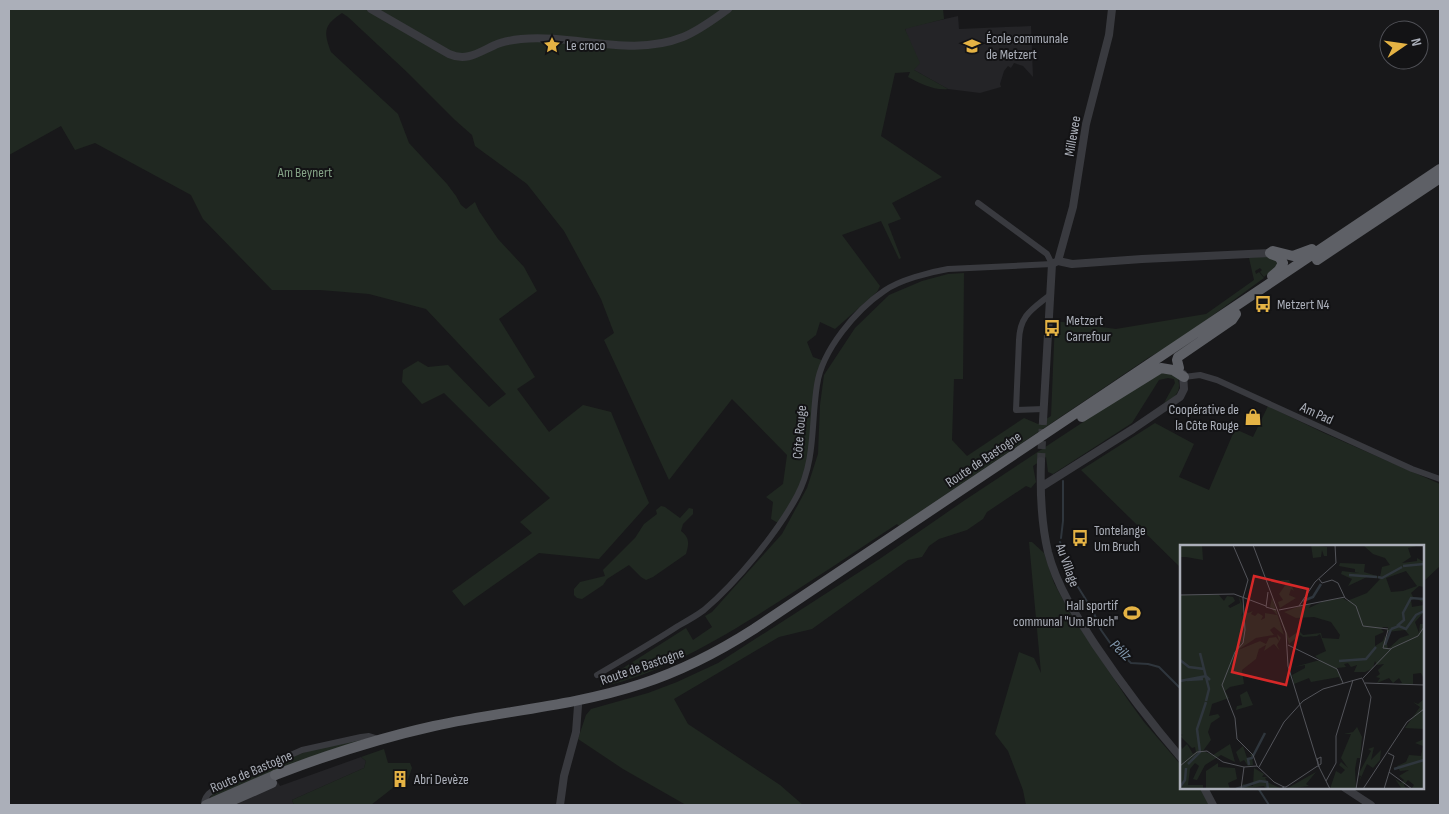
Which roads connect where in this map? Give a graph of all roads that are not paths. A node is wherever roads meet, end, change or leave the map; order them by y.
1 (371, 9) edge
2 (728, 9) edge
3 (1112, 9) edge
4 (1440, 169) edge
5 (1440, 178) edge
6 (978, 203) dead end
7 (1352, 228) junction
8 (1270, 253) junction
9 (1055, 263) junction
10 (1050, 294) junction
11 (1234, 311) junction
12 (1181, 373) junction
13 (1044, 409) junction
14 (1082, 417) junction
15 (1043, 421) tunnel mouth
16 (1036, 444) junction
17 (1041, 461) tunnel mouth
18 (1440, 479) edge
19 (1040, 487) junction
20 (597, 675) dead end
21 (578, 706) junction
22 (1163, 737) junction
23 (380, 739) junction
24 (1180, 748) edge
25 (1180, 757) edge
26 (276, 778) junction
27 (1205, 789) edge
28 (1347, 789) edge
29 (205, 805) edge
30 (222, 805) edge
31 (560, 805) edge
32 (1213, 805) edge
33 (1371, 805) edge

1 - 2 street
3 - 9 street, Millewee
4 - 7 highway
5 - 11 highway
6 - 9 street
7 - 8 highway
7 - 11 highway
8 - 9 street
8 - 11 highway
9 - 10 street
9 - 20 street, Côte Rouge
10 - 13 street
10 - 13 street
11 - 12 highway
11 - 14 highway
11 - 16 highway
12 - 14 highway
12 - 18 street, Am Pad
12 - 19 street
13 - 15 street
14 - 16 highway
16 - 21 highway, Route de Bastogne
16 - 23 highway, Route de Bastogne
17 - 19 street, Au Village
19 - 22 street, Au Village
21 - 26 highway, Route de Bastogne
21 - 31 street
22 - 24 street
22 - 25 street, Au Village
23 - 26 highway, Route de Bastogne
23 - 29 street
26 - 29 main road, Route de Bastogne
26 - 30 main road, Route de Bastogne
27 - 32 street
28 - 33 street

